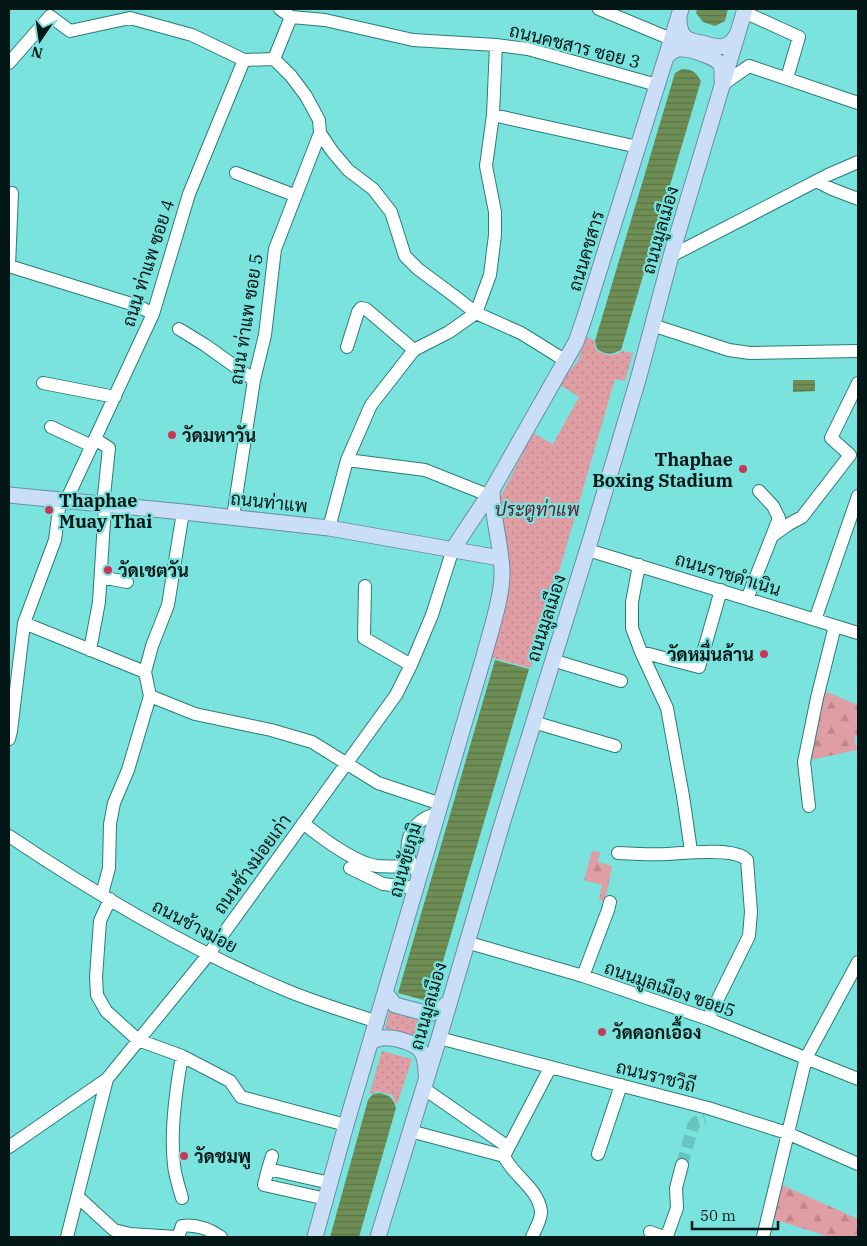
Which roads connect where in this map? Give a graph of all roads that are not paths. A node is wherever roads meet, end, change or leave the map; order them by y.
1 (280, 9) edge
2 (599, 9) edge
3 (744, 10) edge
4 (680, 12) edge
5 (45, 13) edge
6 (327, 15) edge
7 (291, 17) junction
8 (738, 33) junction
9 (671, 39) junction
10 (496, 45) junction
11 (666, 56) junction
12 (274, 59) junction
13 (244, 60) junction
14 (9, 63) edge
15 (787, 78) junction
16 (722, 84) junction
17 (657, 85) junction
18 (858, 103) edge
19 (493, 115) junction
20 (320, 133) junction
21 (638, 147) junction
22 (858, 162) edge
23 (236, 173) dead end
24 (816, 181) junction
25 (12, 193) dead end
26 (294, 195) junction
27 (858, 199) edge
28 (671, 256) junction
29 (476, 313) junction
30 (153, 314) junction
31 (652, 325) junction
32 (179, 329) dead end
33 (347, 347) dead end
34 (414, 350) junction
35 (858, 351) edge
36 (566, 361) junction
37 (254, 380) junction
38 (43, 382) dead end
39 (858, 382) edge
40 (115, 397) junction
41 (51, 427) dead end
42 (94, 443) junction
43 (854, 458) edge
44 (347, 460) junction
45 (758, 491) dead end
46 (490, 492) junction
47 (9, 496) edge
48 (858, 496) edge
49 (63, 501) junction
50 (104, 505) junction
51 (183, 512) junction
52 (233, 517) junction
53 (329, 528) junction
54 (772, 536) junction
55 (453, 549) junction
56 (588, 550) junction
57 (500, 558) junction
58 (639, 565) junction
59 (102, 577) junction
60 (127, 582) dead end
61 (365, 586) dead end
62 (721, 590) junction
63 (747, 599) junction
64 (815, 620) junction
65 (24, 624) junction
66 (835, 626) junction
67 (858, 633) edge
68 (90, 650) junction
69 (641, 652) junction
70 (562, 663) dead end
71 (411, 665) junction
72 (145, 672) junction
73 (620, 681) dead end
74 (150, 696) junction
75 (534, 722) junction
76 (9, 739) edge
77 (615, 746) dead end
78 (346, 764) junction
79 (809, 806) dead end
80 (440, 809) junction
81 (303, 823) junction
82 (9, 836) edge
83 (691, 851) junction
84 (618, 853) dead end
85 (350, 868) dead end
86 (416, 877) junction
87 (106, 897) junction
88 (610, 902) dead end
89 (466, 942) junction
90 (208, 955) junction
91 (858, 962) edge
92 (583, 976) junction
93 (386, 994) junction
94 (450, 1000) junction
95 (708, 1019) junction
96 (378, 1022) junction
97 (439, 1038) junction
98 (138, 1040) junction
99 (371, 1042) junction
100 (182, 1056) junction
101 (806, 1058) junction
102 (550, 1068) junction
103 (107, 1079) junction
104 (858, 1079) edge
105 (425, 1083) junction
106 (620, 1085) junction
107 (346, 1125) junction
108 (410, 1131) junction
109 (787, 1133) junction
110 (9, 1147) edge
111 (506, 1151) junction
112 (598, 1154) dead end
113 (272, 1156) dead end
114 (858, 1164) edge
115 (682, 1165) tunnel mouth
116 (268, 1169) junction
117 (330, 1184) junction
118 (78, 1197) junction
119 (182, 1198) dead end
120 (326, 1200) junction
121 (650, 1232) dead end
122 (179, 1233) edge
123 (67, 1237) edge
124 (221, 1237) edge
125 (315, 1237) edge
126 (378, 1237) edge
127 (532, 1237) edge
128 (763, 1237) edge

1 - 7 street
2 - 9 street
3 - 8 main road, ถนนมูลเมือง
3 - 15 street
4 - 8 main road
4 - 9 main road, ถนนคชสาร
5 - 13 street
5 - 14 street
6 - 7 street, ถนนคชสาร ซอย 3
6 - 10 street, ถนนคชสาร ซอย 3
7 - 12 street
8 - 16 main road, ถนนมูลเมือง
9 - 11 main road, ถนนคชสาร
10 - 17 street, ถนนคชสาร ซอย 3
10 - 19 street
11 - 16 main road
11 - 17 main road, ถนนคชสาร
12 - 13 street
12 - 20 street
13 - 30 street, ถนน ท่าแพ ซอย 4
15 - 16 street
15 - 18 street
16 - 28 main road, ถนนมูลเมือง
17 - 21 main road, ถนนคชสาร
19 - 21 street
19 - 29 street
20 - 26 street, ถนน ท่าแพ ซอย 5
20 - 29 street
21 - 36 main road, ถนนคชสาร
22 - 24 street
23 - 26 street
24 - 27 street
24 - 28 street
25 - 30 street
26 - 37 street, ถนน ท่าแพ ซอย 5
28 - 31 main road, ถนนมูลเมือง
29 - 34 street
29 - 36 street
30 - 40 street, ถนน ท่าแพ ซอย 4
31 - 35 street
31 - 56 main road, ถนนมูลเมือง
32 - 37 street
33 - 34 street
34 - 44 street
36 - 46 main road, ถนนคชสาร
37 - 52 street, ถนน ท่าแพ ซอย 5
38 - 40 street
39 - 43 street
40 - 42 street, ถนน ท่าแพ ซอย 4
41 - 42 street
42 - 49 street, ถนน ท่าแพ ซอย 4
42 - 50 street
43 - 54 street
44 - 46 street
44 - 53 street
45 - 54 street
46 - 55 main road
46 - 57 main road, ถนนชัยภูมิ
47 - 49 main road, ถนนท่าแพ
48 - 64 street
49 - 50 main road, ถนนท่าแพ
49 - 65 street, ถนน ท่าแพ ซอย 4
50 - 51 main road, ถนนท่าแพ
50 - 59 street
51 - 52 main road, ถนนท่าแพ
51 - 72 street
52 - 53 main road, ถนนท่าแพ
53 - 55 main road, ถนนท่าแพ
54 - 63 street
55 - 57 main road, ถนนท่าแพ
55 - 71 street, ถนนช้างม่อยเก่า
56 - 58 street, ถนนราชดำเนิน
56 - 75 main road, ถนนมูลเมือง
57 - 80 main road, ถนนชัยภูมิ
58 - 62 street, ถนนราชดำเนิน
58 - 69 street
59 - 60 street
59 - 68 street
61 - 71 street
62 - 63 street, ถนนราชดำเนิน
62 - 69 street
63 - 64 street, ถนนราชดำเนิน
64 - 66 street, ถนนราชดำเนิน
65 - 68 street
65 - 76 street, ถนน ท่าแพ ซอย 4
66 - 67 street, ถนนราชดำเนิน
66 - 79 street
68 - 72 street
69 - 83 street
70 - 73 street
71 - 78 street, ถนนช้างม่อยเก่า
72 - 74 street
74 - 78 street
74 - 87 street
75 - 77 street
75 - 89 main road, ถนนมูลเมือง
78 - 80 street
78 - 81 street, ถนนช้างม่อยเก่า
80 - 86 main road, ถนนชัยภูมิ
81 - 86 street
81 - 90 street, ถนนช้างม่อยเก่า
82 - 87 street, ถนนช้างม่อย
83 - 84 street
83 - 95 street
85 - 86 street
86 - 93 main road, ถนนชัยภูมิ
87 - 90 street, ถนนช้างม่อย
87 - 98 street
88 - 92 street
89 - 92 street, ถนนมูลเมือง ซอย5
89 - 94 main road, ถนนมูลเมือง
90 - 96 street, ถนนช้างม่อย
90 - 98 street, ถนนช้างม่อยเก่า
91 - 101 street
92 - 95 street, ถนนมูลเมือง ซอย5
93 - 94 main road
93 - 96 main road, ถนนชัยภูมิ
94 - 97 main road, ถนนมูลเมือง
95 - 101 street, ถนนมูลเมือง ซอย5
96 - 99 main road, ถนนชัยภูมิ
97 - 102 street, ถนนราชวิถี
97 - 105 main road, ถนนมูลเมือง
98 - 100 street
98 - 103 street, ถนนช้างม่อยเก่า
99 - 105 main road
99 - 107 main road, ถนนชัยภูมิ
100 - 107 street
100 - 119 street
101 - 104 street, ถนนมูลเมือง ซอย5
101 - 109 street
102 - 106 street, ถนนราชวิถี
102 - 111 street
103 - 110 street, ถนนช้างม่อยเก่า
103 - 118 street
105 - 108 main road, ถนนมูลเมือง
105 - 111 street
106 - 109 street, ถนนราชวิถี
106 - 112 street
107 - 117 main road, ถนนชัยภูมิ
108 - 111 street
108 - 126 main road, ถนนมูลเมือง
109 - 114 street, ถนนราชวิถี
109 - 128 street
111 - 127 street
113 - 116 street
115 - 121 street
116 - 117 street
116 - 120 street
117 - 120 main road, ถนนชัยภูมิ
118 - 122 street
118 - 123 street
120 - 125 main road, ถนนชัยภูมิ
122 - 124 street

